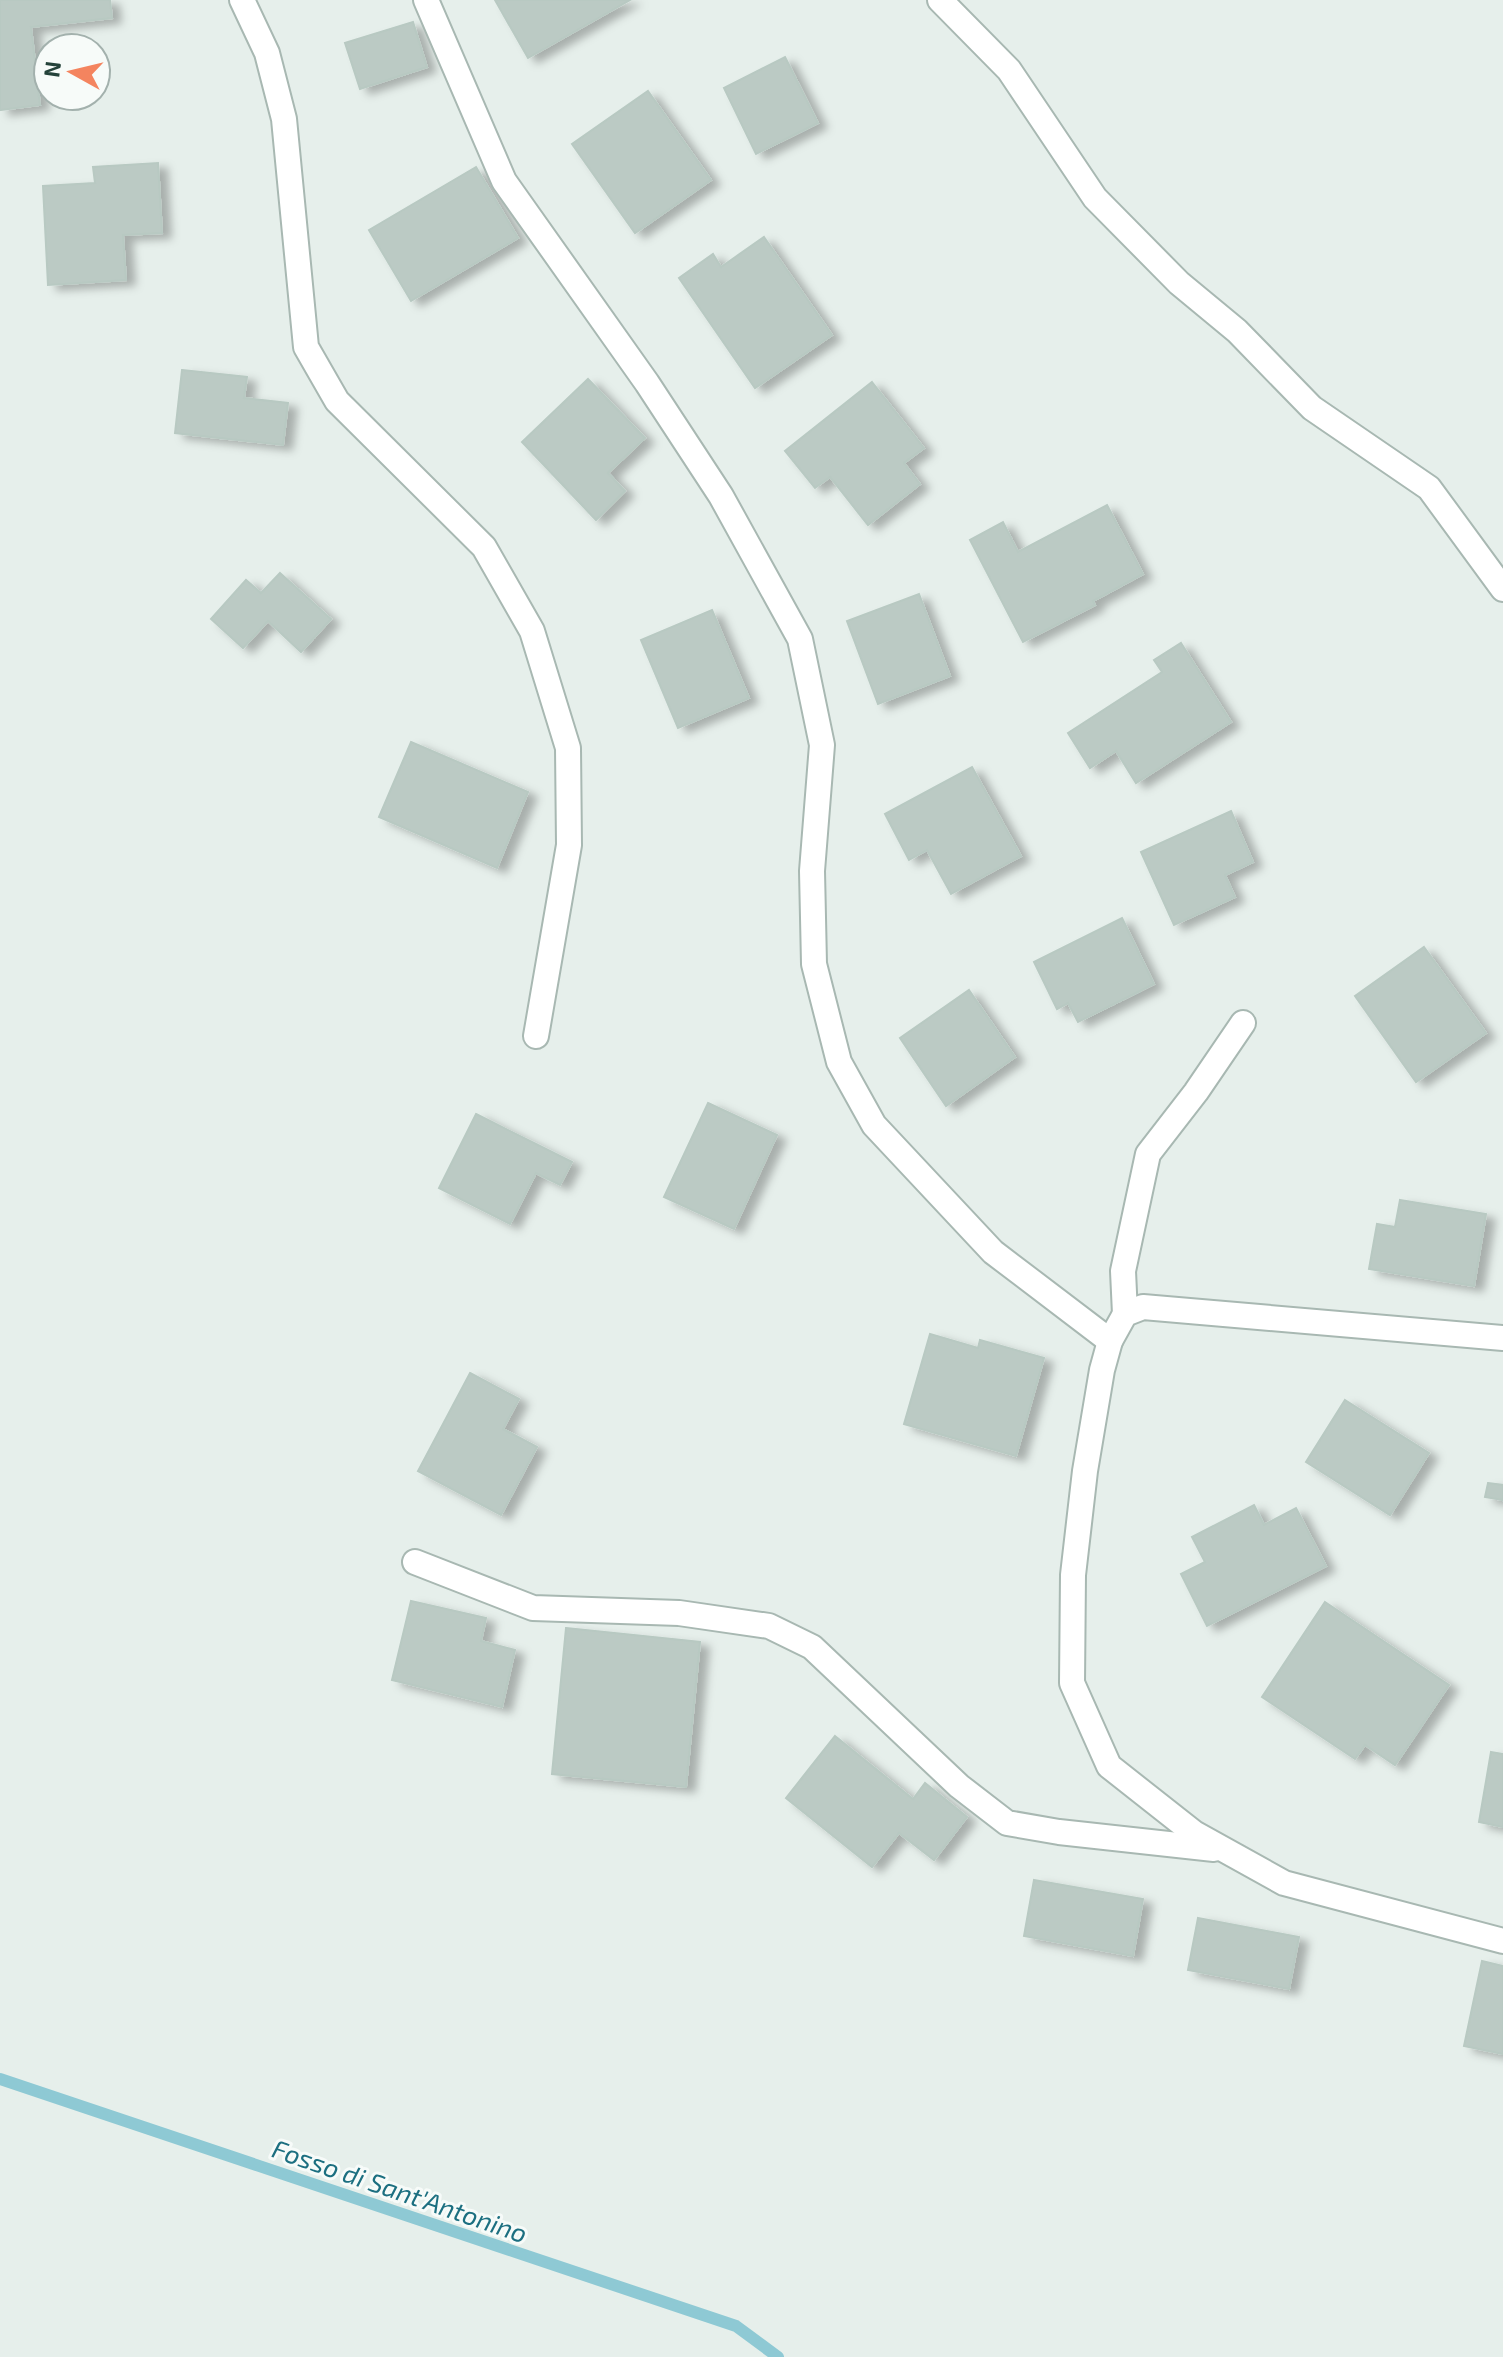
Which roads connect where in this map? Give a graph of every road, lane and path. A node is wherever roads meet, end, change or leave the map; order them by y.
1 (242, 0) edge
2 (426, 0) edge
3 (940, 0) edge
4 (1503, 589) edge
5 (1243, 1023) dead end
6 (536, 1036) dead end
7 (1125, 1314) junction
8 (1503, 1338) edge
9 (1110, 1341) junction
10 (415, 1562) dead end
11 (1225, 1850) junction
12 (1503, 1941) edge

1 - 6 street
2 - 9 street
3 - 4 street
5 - 7 street
7 - 8 street
7 - 9 street
9 - 11 street
10 - 11 street
11 - 12 street

